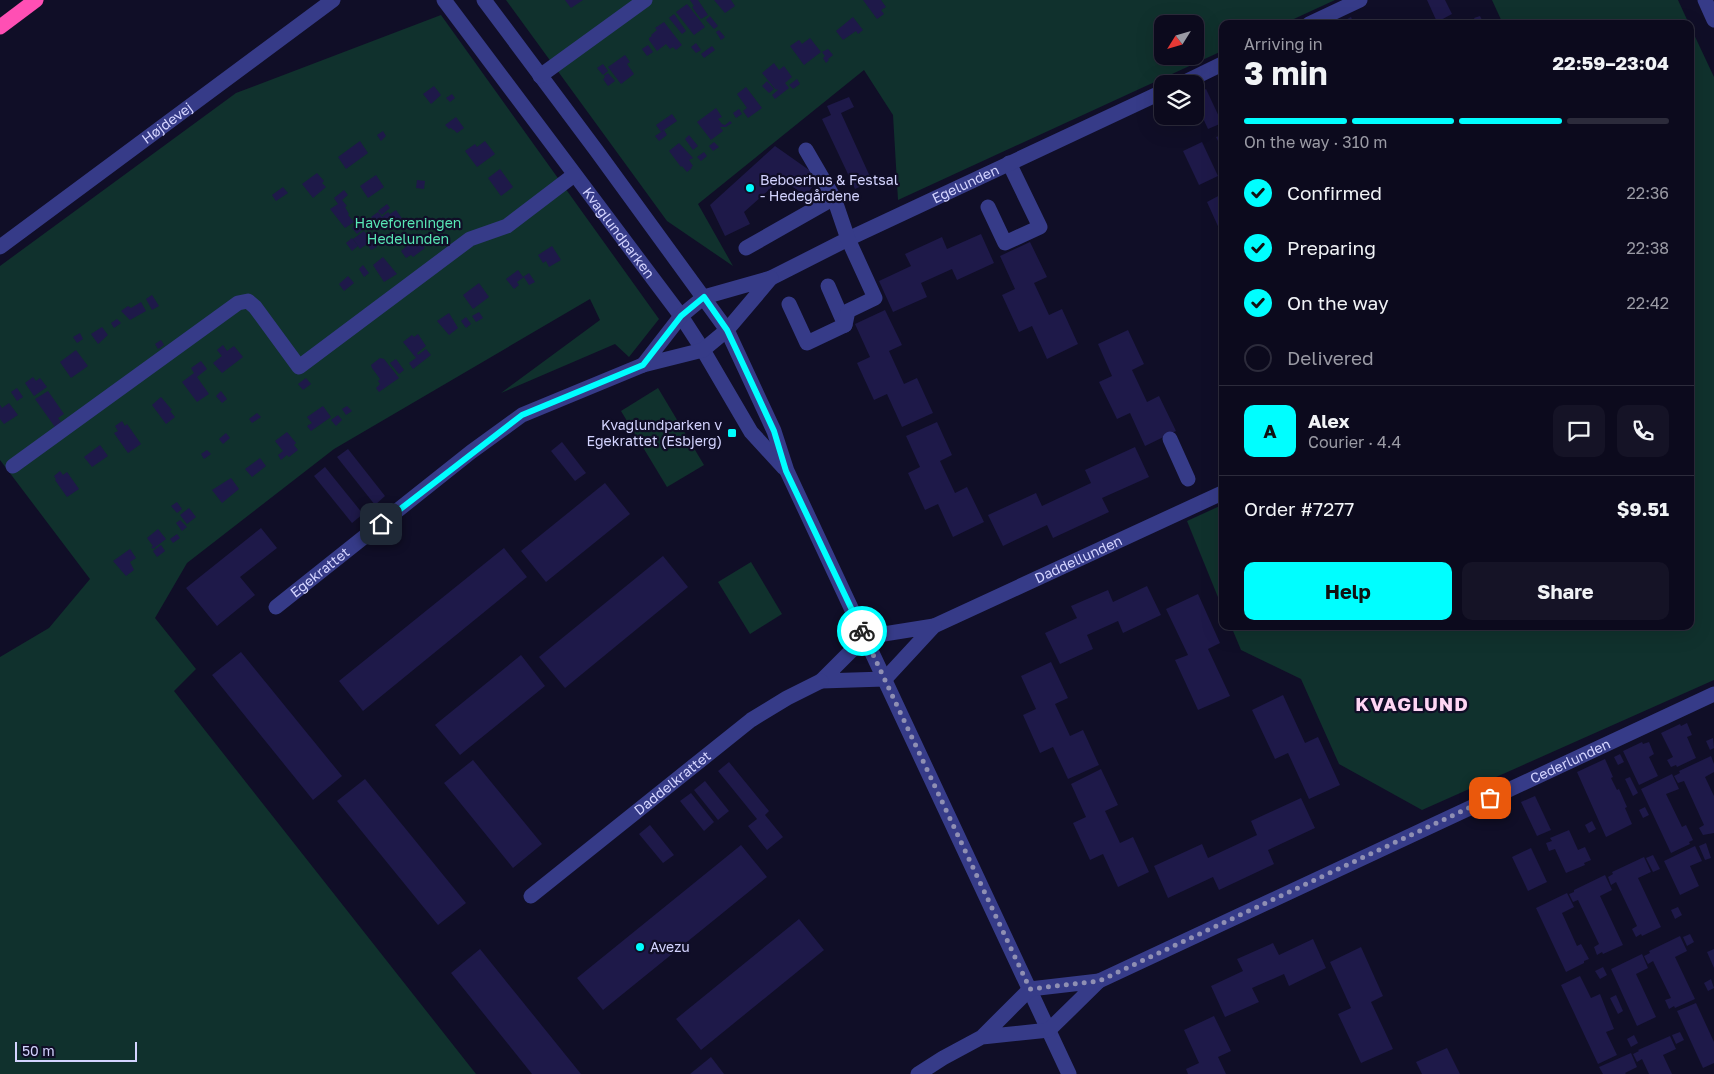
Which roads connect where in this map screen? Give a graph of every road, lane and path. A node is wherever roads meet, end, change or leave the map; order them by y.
1 (36, 0) edge
2 (333, 0) edge
3 (444, 0) edge
4 (484, 0) edge
5 (645, 0) edge
6 (1360, 0) edge
7 (1705, 0) edge
8 (1318, 20) edge
9 (1714, 20) edge
10 (0, 27) edge
11 (1219, 65) edge
12 (1199, 75) edge
13 (540, 76) junction
14 (1154, 96) edge
15 (806, 150) dead end
16 (1009, 163) junction
17 (574, 175) junction
18 (834, 198) junction
19 (988, 206) dead end
20 (848, 239) junction
21 (0, 247) edge
22 (746, 248) dead end
23 (771, 278) junction
24 (828, 286) dead end
25 (704, 297) junction
26 (789, 304) dead end
27 (681, 316) junction
28 (845, 325) junction
29 (727, 330) junction
30 (703, 350) junction
31 (643, 365) junction
32 (1170, 439) dead end
33 (13, 466) dead end
34 (786, 471) junction
35 (1188, 479) dead end
36 (1219, 494) edge
37 (276, 607) dead end
38 (934, 626) junction
39 (865, 637) junction
40 (885, 679) junction
41 (821, 681) junction
42 (1714, 694) edge
43 (531, 896) dead end
44 (1099, 981) junction
45 (1030, 989) junction
46 (1049, 1030) junction
47 (982, 1037) junction
48 (918, 1074) edge
49 (1069, 1074) edge

1 - 10 highway
2 - 21 street, Højdevej
3 - 17 street, Kvaglundparken
4 - 13 street, Kvaglundparken
5 - 13 street
6 - 8 street
7 - 9 street
11 - 12 street
13 - 25 street, Kvaglundparken
14 - 16 street, Egelunden
15 - 18 street
16 - 19 street
16 - 20 street, Egelunden
17 - 27 street, Kvaglundparken
17 - 33 street
18 - 20 street
18 - 22 street
20 - 23 street, Egelunden
20 - 28 street
23 - 25 street, Egelunden
23 - 29 street, Egelunden
24 - 28 street
25 - 27 street, Egelunden
25 - 29 street, Kvaglundparken
26 - 28 street
27 - 30 street, Kvaglundparken
27 - 31 street, Egekrattet
29 - 30 street, Egelunden
29 - 34 street, Kvaglundparken
30 - 31 street, Egekrattet
30 - 34 street, Kvaglundparken
31 - 37 street, Egekrattet
32 - 35 street
34 - 39 street, Kvaglundparken
36 - 38 street, Daddellunden
38 - 39 street, Daddellunden
38 - 40 street, Daddellunden
39 - 40 street, Kvaglundparken
39 - 41 street, Daddelkrattet
40 - 41 street, Daddelkrattet
40 - 45 street, Kvaglundparken
41 - 43 street, Daddelkrattet
42 - 44 street, Cederlunden
44 - 45 street, Cederlunden
44 - 46 street, Cederlunden
45 - 46 street, Kvaglundparken
45 - 47 street
46 - 47 street
46 - 49 street, Kvaglundparken
47 - 48 street

